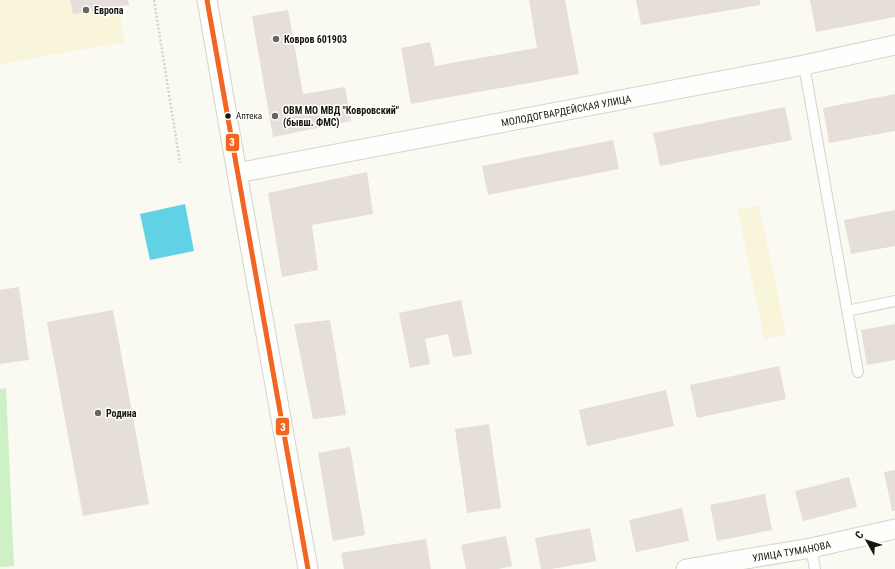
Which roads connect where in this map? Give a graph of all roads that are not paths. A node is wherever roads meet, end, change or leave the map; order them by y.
1 (207, 0) edge
2 (895, 45) edge
3 (804, 64) junction
4 (237, 172) junction
5 (895, 301) edge
6 (847, 311) junction
7 (858, 372) dead end
8 (895, 529) edge
9 (811, 548) junction
10 (308, 569) edge
11 (686, 569) edge
12 (815, 569) edge

1 - 4 street
2 - 3 street, МОЛОДОГВАРДЕЙСКАЯ УЛИЦА
3 - 4 street, МОЛОДОГВАРДЕЙСКАЯ УЛИЦА
3 - 6 lane
4 - 10 street
5 - 6 lane
6 - 7 lane
8 - 9 street, УЛИЦА ТУМАНОВА
9 - 11 street, УЛИЦА ТУМАНОВА
9 - 12 lane

